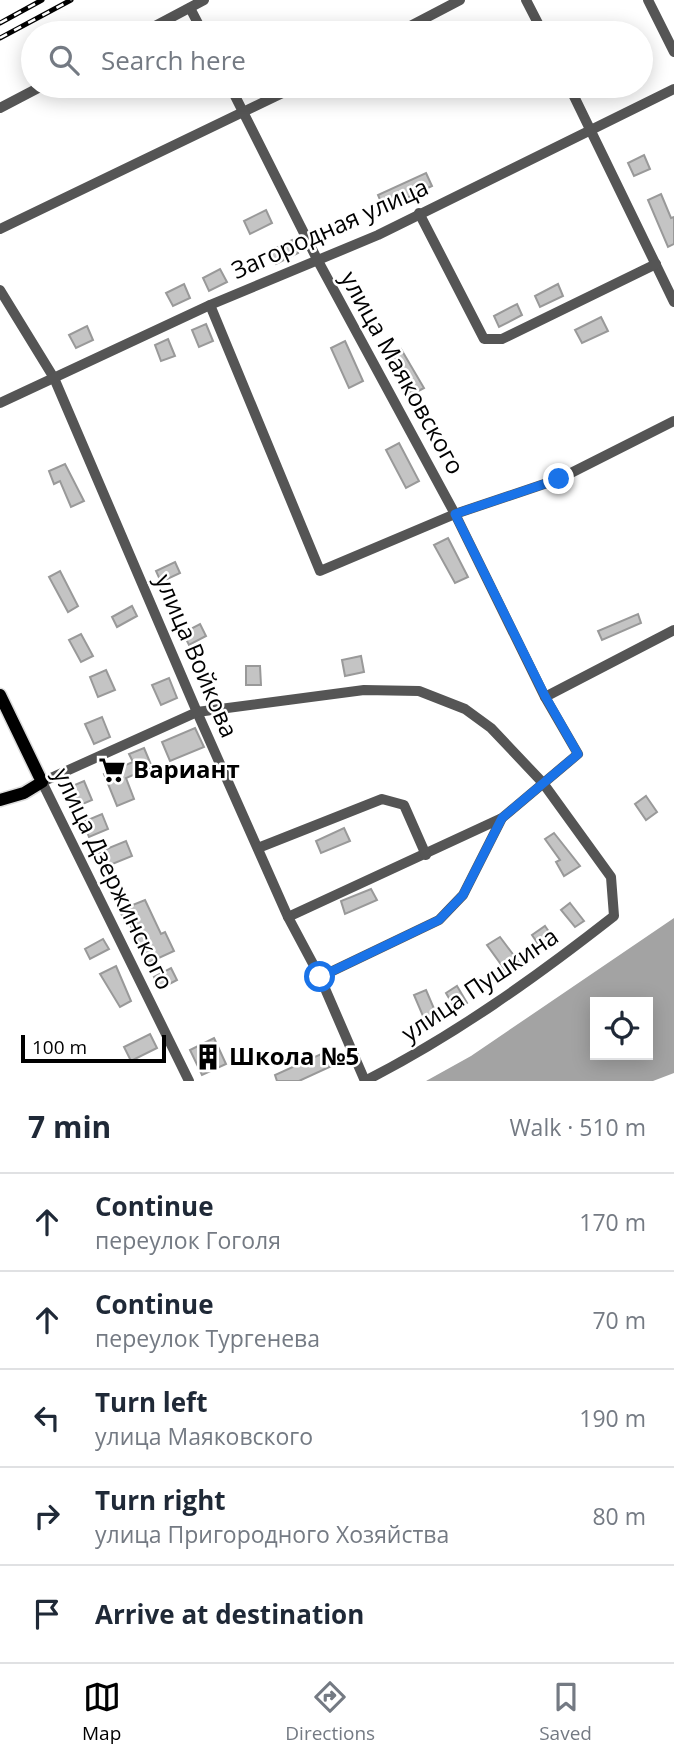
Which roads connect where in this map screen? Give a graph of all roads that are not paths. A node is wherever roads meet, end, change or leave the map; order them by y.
1 (204, 0) edge
2 (460, 0) edge
3 (526, 0) edge
4 (648, 0) edge
5 (190, 8) junction
6 (165, 21) edge
7 (197, 21) edge
8 (420, 21) edge
9 (537, 21) edge
10 (674, 52) edge
11 (674, 89) edge
12 (21, 97) edge
13 (236, 98) edge
14 (275, 98) edge
15 (575, 98) edge
16 (0, 108) edge
17 (244, 114) junction
18 (590, 129) junction
19 (419, 214) junction
20 (0, 229) edge
21 (318, 261) junction
22 (656, 264) junction
23 (0, 290) edge
24 (674, 302) edge
25 (210, 305) junction
26 (54, 377) junction
27 (0, 403) edge
28 (674, 421) edge
29 (455, 514) junction
30 (674, 630) edge
31 (0, 695) edge
32 (545, 696) junction
33 (197, 712) junction
34 (41, 782) junction
35 (543, 783) junction
36 (0, 800) edge
37 (502, 818) junction
38 (258, 848) junction
39 (426, 855) junction
40 (288, 917) junction
41 (320, 977) junction
42 (189, 1081) edge
43 (365, 1081) edge

1 - 5 street
2 - 8 street
3 - 9 street
4 - 10 street
5 - 6 street
5 - 7 street
11 - 18 street, Загородная улица
12 - 16 street
13 - 17 street, улица Маяковского
14 - 17 street
15 - 18 street
17 - 20 street
17 - 21 street, улица Маяковского
18 - 19 street, Загородная улица
18 - 22 street
19 - 21 street, Загородная улица
19 - 22 street
21 - 25 street, Загородная улица
21 - 29 street, улица Маяковского
22 - 24 street
23 - 26 street, улица Войкова
25 - 26 street, Загородная улица
25 - 29 street
26 - 27 street, Загородная улица
26 - 33 street, улица Войкова
28 - 29 street
29 - 32 street, улица Маяковского
30 - 32 street
31 - 34 main road, улица Дзержинского
32 - 35 street, улица Маяковского
33 - 34 street
33 - 35 street
33 - 38 street, улица Войкова
34 - 36 main road
34 - 42 street, улица Дзержинского
35 - 37 street
35 - 43 street, улица Пушкина
37 - 39 street
37 - 41 street
38 - 39 street
38 - 40 street, улица Войкова
39 - 40 street
40 - 41 street, улица Войкова
41 - 43 street, улица Войкова

